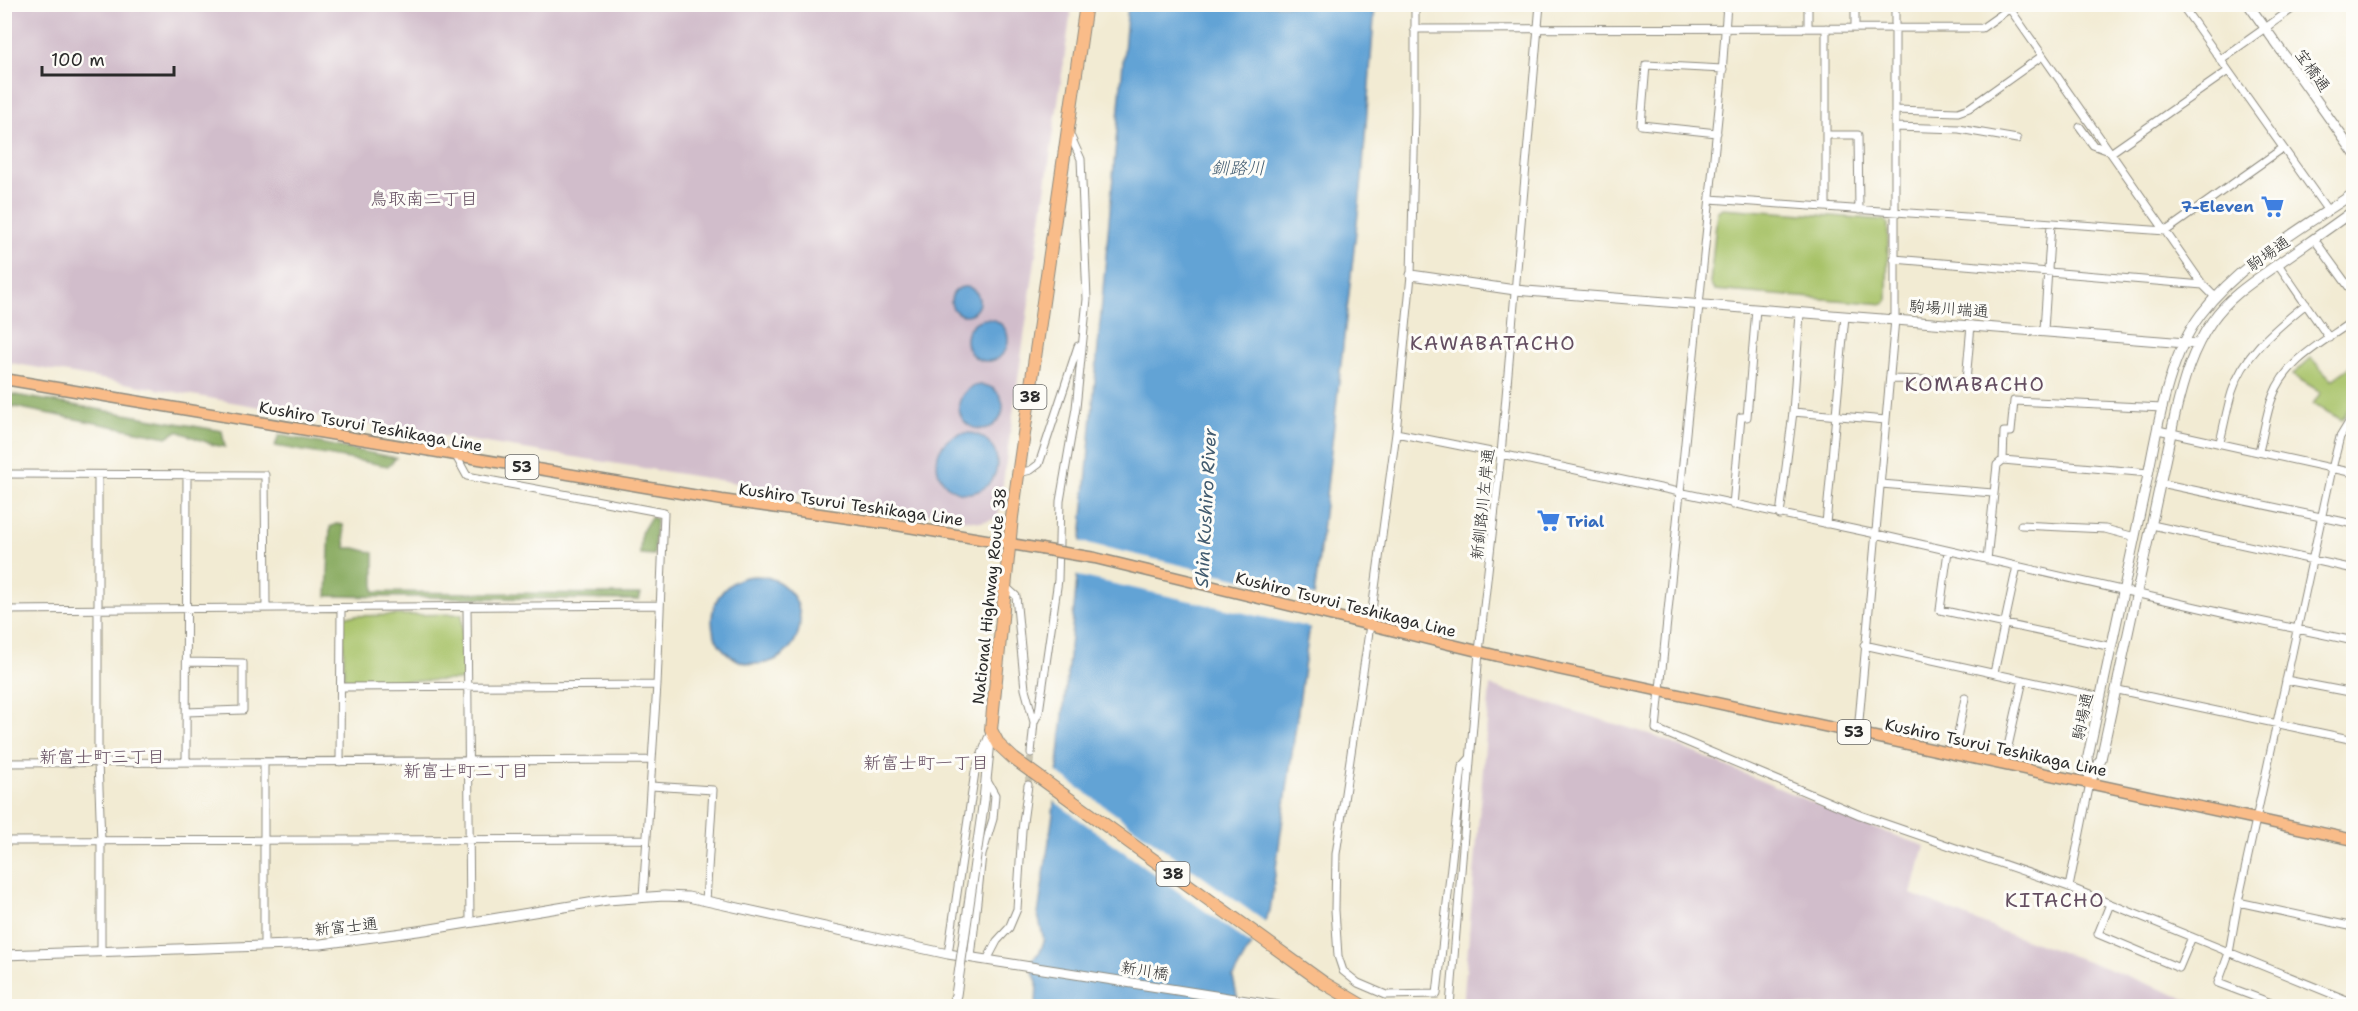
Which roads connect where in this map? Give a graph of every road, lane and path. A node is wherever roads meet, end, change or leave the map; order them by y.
1 (1086, 4) edge
2 (1414, 4) edge
3 (1540, 4) edge
4 (1727, 4) edge
5 (1808, 4) edge
6 (1855, 4) edge
7 (1895, 4) edge
8 (2181, 4) edge
9 (2248, 4) edge
10 (2299, 4) edge
11 (2013, 7) edge
12 (1539, 27) junction
13 (1727, 27) junction
14 (1808, 28) junction
15 (1826, 28) junction
16 (1855, 28) junction
17 (1895, 28) junction
18 (2265, 28) junction
19 (1414, 29) junction
20 (2042, 56) junction
21 (2220, 60) junction
22 (1723, 69) junction
23 (2228, 71) junction
24 (1895, 110) junction
25 (1958, 112) junction
26 (1895, 127) junction
27 (2080, 127) dead end
28 (1959, 129) junction
29 (1068, 132) junction
30 (1716, 133) junction
31 (1826, 135) junction
32 (2017, 139) dead end
33 (2283, 148) junction
34 (2112, 152) junction
35 (2354, 153) edge
36 (2354, 193) edge
37 (1710, 199) junction
38 (1826, 207) junction
39 (1859, 210) junction
40 (2354, 210) edge
41 (2328, 211) junction
42 (1894, 213) junction
43 (2051, 224) junction
44 (2166, 231) junction
45 (2314, 239) junction
46 (1894, 259) junction
47 (2278, 264) junction
48 (2048, 272) junction
49 (1411, 275) junction
50 (2203, 285) junction
51 (1515, 290) junction
52 (2354, 294) edge
53 (2215, 297) junction
54 (1699, 304) junction
55 (2306, 304) junction
56 (1756, 309) junction
57 (1800, 312) junction
58 (1845, 316) junction
59 (1895, 319) junction
60 (2354, 320) edge
61 (1971, 325) junction
62 (2044, 330) junction
63 (1083, 333) junction
64 (2329, 338) junction
65 (2183, 342) junction
66 (2198, 344) junction
67 (4, 379) edge
68 (1890, 380) junction
69 (2163, 408) junction
70 (1793, 412) junction
71 (2354, 414) edge
72 (1836, 415) junction
73 (1886, 420) junction
74 (2158, 430) junction
75 (1396, 433) junction
76 (2171, 433) junction
77 (2220, 442) junction
78 (2259, 451) junction
79 (1501, 454) junction
80 (456, 456) junction
81 (2003, 460) junction
82 (2332, 469) junction
83 (1018, 473) junction
84 (2149, 473) junction
85 (2354, 473) edge
86 (4, 474) edge
87 (98, 475) junction
88 (187, 475) junction
89 (2160, 483) junction
90 (1881, 484) junction
91 (1680, 493) junction
92 (1993, 493) junction
93 (1733, 505) junction
94 (1780, 515) junction
95 (2321, 517) junction
96 (1826, 524) junction
97 (2021, 525) dead end
98 (2152, 525) junction
99 (2354, 525) edge
100 (1876, 534) junction
101 (2135, 537) junction
102 (1009, 543) junction
103 (1948, 551) junction
104 (1987, 560) junction
105 (2312, 560) junction
106 (2017, 566) junction
107 (2354, 569) edge
108 (1006, 587) junction
109 (2123, 589) junction
110 (2137, 594) junction
111 (660, 605) junction
112 (266, 608) junction
113 (341, 608) junction
114 (467, 608) junction
115 (4, 609) edge
116 (99, 609) junction
117 (187, 609) junction
118 (2004, 624) junction
119 (1370, 625) junction
120 (2297, 629) junction
121 (2354, 641) edge
122 (1864, 645) junction
123 (2112, 647) junction
124 (1479, 652) junction
125 (187, 662) junction
126 (1994, 673) junction
127 (2022, 680) junction
128 (2286, 680) junction
129 (467, 685) junction
130 (657, 685) junction
131 (342, 687) junction
132 (1661, 690) junction
133 (2118, 690) junction
134 (2354, 693) edge
135 (2101, 697) junction
136 (1965, 698) dead end
137 (186, 712) junction
138 (1034, 722) junction
139 (2277, 724) junction
140 (991, 730) junction
141 (1858, 732) junction
142 (2354, 740) edge
143 (1031, 753) tunnel mouth
144 (1954, 753) junction
145 (1470, 758) junction
146 (469, 760) junction
147 (652, 760) junction
148 (98, 762) junction
149 (186, 762) junction
150 (264, 762) junction
151 (340, 762) junction
152 (4, 763) edge
153 (2004, 764) junction
154 (986, 779) junction
155 (2090, 783) junction
156 (1028, 785) tunnel mouth
157 (651, 786) junction
158 (2256, 819) junction
159 (469, 839) junction
160 (646, 839) junction
161 (2354, 840) edge
162 (4, 841) edge
163 (101, 841) junction
164 (264, 842) junction
165 (2069, 887) junction
166 (643, 897) junction
167 (706, 901) junction
168 (2238, 902) junction
169 (2110, 904) junction
170 (470, 922) junction
171 (2354, 927) edge
172 (2192, 937) junction
173 (264, 946) junction
174 (101, 952) junction
175 (2229, 952) junction
176 (948, 954) junction
177 (4, 955) edge
178 (971, 958) junction
179 (987, 960) junction
180 (2351, 1004) edge
181 (952, 1006) edge
182 (1279, 1006) edge
183 (1363, 1006) edge
184 (1450, 1006) edge
185 (2279, 1006) edge

1 - 29 highway, National Highway Route 38 / 38
2 - 19 street
3 - 12 street, 新釧路川左岸通
4 - 13 street
5 - 14 street
6 - 16 street
7 - 17 street
8 - 21 street
9 - 18 street, 宝橋通
10 - 18 street
11 - 17 street
11 - 20 street
12 - 13 street
12 - 19 street
12 - 51 street, 新釧路川左岸通
13 - 14 street
13 - 22 street
14 - 15 street
15 - 16 street
15 - 31 street
16 - 17 street
17 - 24 street
18 - 21 street
18 - 35 street, 宝橋通
19 - 49 street
20 - 25 street
20 - 34 street
21 - 23 street
22 - 30 street
22 - 30 street
23 - 33 street
23 - 34 street
24 - 25 street
24 - 26 street
25 - 28 street
26 - 28 street
26 - 42 street
27 - 34 street
28 - 32 street
29 - 63 street
29 - 83 highway, National Highway Route 38 / 38
30 - 37 street
31 - 38 street
31 - 39 street
33 - 41 street
33 - 44 street
34 - 44 street
36 - 41 street, 駒場通
37 - 38 street
37 - 54 street
38 - 39 street
39 - 42 street
40 - 45 street, 駒場通
41 - 53 street, 駒場通
42 - 43 street
42 - 46 street
43 - 44 street
43 - 48 street
44 - 50 street
45 - 47 street, 駒場通
45 - 52 street
46 - 48 street
46 - 59 street
47 - 55 street
47 - 66 street, 駒場通
48 - 50 street
48 - 62 street
49 - 51 street, 駒場川端通
49 - 75 street
50 - 53 street
51 - 54 street, 駒場川端通
51 - 79 street, 新釧路川左岸通
53 - 65 street, 駒場通
54 - 56 street, 駒場川端通
54 - 91 street
55 - 64 street
55 - 77 street
56 - 57 street, 駒場川端通
56 - 93 street
57 - 58 street, 駒場川端通
57 - 70 street
58 - 59 street, 駒場川端通
58 - 72 street
59 - 61 street, 駒場川端通
59 - 68 street
60 - 64 street
61 - 62 street, 駒場川端通
61 - 68 street
62 - 65 street, 駒場川端通
63 - 83 street
63 - 138 street
64 - 78 street
65 - 66 street, 駒場川端通
65 - 69 street, 駒場通
66 - 76 street, 駒場通
67 - 80 main road, Kushiro Tsurui Teshikaga Line / 53
68 - 73 street
69 - 74 street, 駒場通
69 - 81 street
70 - 72 street
70 - 94 street
71 - 82 street
72 - 73 street
72 - 96 street
73 - 90 street
74 - 76 street
74 - 84 street, 駒場通
75 - 79 street
75 - 119 street
76 - 77 street
76 - 89 street, 駒場通
77 - 78 street
78 - 82 street
79 - 91 street
79 - 124 street, 新釧路川左岸通
80 - 102 main road, Kushiro Tsurui Teshikaga Line / 53
80 - 111 street
81 - 84 street
81 - 92 street
82 - 85 street
82 - 95 street
83 - 102 highway, National Highway Route 38 / 38
84 - 101 street, 駒場通
86 - 87 street
87 - 88 street
87 - 116 street
88 - 112 street
88 - 117 street
89 - 95 street
89 - 98 street, 駒場通
90 - 92 street
90 - 100 street
91 - 93 street
91 - 132 street
92 - 104 street
93 - 94 street
94 - 96 street
95 - 99 street
95 - 105 street
96 - 100 street
97 - 101 street
98 - 105 street
98 - 110 street, 駒場通
100 - 103 street
100 - 122 street
101 - 109 street, 駒場通
102 - 108 highway, National Highway Route 38 / 38
102 - 119 main road, Kushiro Tsurui Teshikaga Line / 53, bridge
103 - 104 street
103 - 118 street
104 - 106 street
105 - 107 street
105 - 120 street
106 - 109 street
106 - 118 street
108 - 138 street
108 - 140 highway, National Highway Route 38 / 38
109 - 110 street
109 - 123 street, 駒場通
110 - 120 street
110 - 133 street, 駒場通
111 - 114 street
111 - 130 street
112 - 113 street
112 - 117 street
113 - 114 street
113 - 131 street
114 - 129 street
115 - 116 street
116 - 117 street
116 - 148 street
117 - 125 street
118 - 123 street
118 - 126 street
119 - 124 main road, Kushiro Tsurui Teshikaga Line / 53
119 - 145 street
120 - 121 street
120 - 128 street
122 - 126 street
122 - 141 street
123 - 135 street, 駒場通
124 - 132 main road, Kushiro Tsurui Teshikaga Line / 53
124 - 145 street, 新釧路川左岸通
125 - 137 street
125 - 137 street
126 - 127 street
127 - 135 street
127 - 153 street
128 - 134 street
128 - 139 street
129 - 130 street
129 - 131 street
129 - 146 street
130 - 147 street
131 - 151 street
132 - 141 main road, Kushiro Tsurui Teshikaga Line / 53
132 - 165 street
133 - 139 street
133 - 155 street, 駒場通
135 - 155 street, 駒場通
136 - 144 street
137 - 149 street
138 - 143 street
139 - 142 street
139 - 158 street
140 - 154 street
140 - 176 street
140 - 183 highway, 38
141 - 144 main road, Kushiro Tsurui Teshikaga Line / 53
144 - 153 main road, Kushiro Tsurui Teshikaga Line / 53
145 - 184 street, 新釧路川左岸通
146 - 147 street
146 - 151 street
146 - 159 street
147 - 157 street
148 - 149 street
148 - 152 street
148 - 163 street
149 - 150 street
150 - 151 street
150 - 164 street
153 - 155 main road, Kushiro Tsurui Teshikaga Line / 53
154 - 178 street
154 - 181 street, bridge
155 - 158 main road, Kushiro Tsurui Teshikaga Line / 53
155 - 165 street
156 - 179 street
157 - 160 street
157 - 167 street
158 - 161 main road, Kushiro Tsurui Teshikaga Line / 53
158 - 168 street
159 - 160 street
159 - 164 street
159 - 170 street
160 - 166 street
162 - 163 street
163 - 164 street
163 - 174 street
164 - 173 street
165 - 169 street
166 - 167 street, 新富士通
166 - 170 street, 新富士通
167 - 176 street, 新富士通
168 - 171 street
168 - 175 street
169 - 172 street
169 - 172 street
170 - 173 street, 新富士通
172 - 175 street
173 - 174 street, 新富士通
174 - 177 street, 新富士通
175 - 180 street
175 - 185 street
176 - 178 street, 新川橋
178 - 179 street, 新川橋
179 - 182 street, 新川橋

